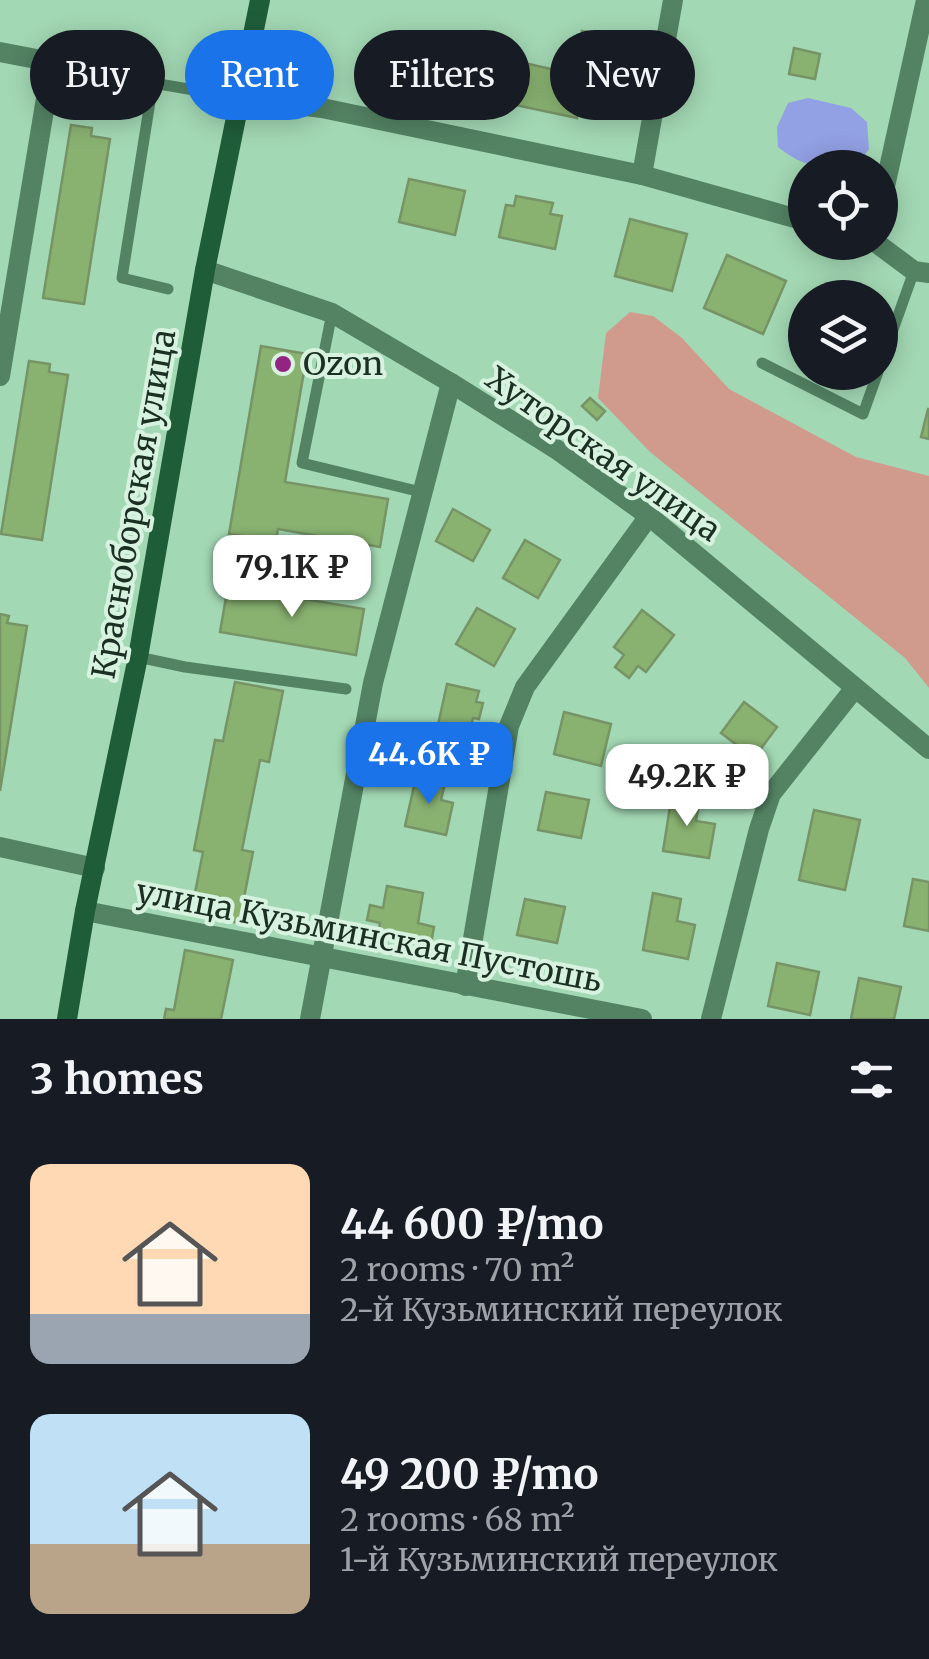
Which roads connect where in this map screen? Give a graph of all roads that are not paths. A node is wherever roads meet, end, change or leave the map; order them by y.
1 (260, 0) edge
2 (672, 0) edge
3 (926, 0) edge
4 (254, 30) edge
5 (1, 58) edge
6 (30, 60) edge
7 (334, 111) edge
8 (41, 120) edge
9 (147, 120) edge
10 (236, 120) edge
11 (893, 150) edge
12 (642, 175) junction
13 (788, 216) edge
14 (898, 257) edge
15 (205, 270) junction
16 (921, 272) edge
17 (168, 289) dead end
18 (7, 296) edge
19 (332, 312) junction
20 (898, 325) edge
21 (2, 354) edge
22 (762, 363) dead end
23 (0, 376) edge
24 (788, 376) edge
25 (451, 383) junction
26 (815, 390) edge
27 (872, 390) edge
28 (421, 492) junction
29 (649, 516) junction
30 (138, 657) junction
31 (854, 688) junction
32 (346, 689) dead end
33 (929, 749) edge
34 (0, 847) edge
35 (95, 868) junction
36 (85, 911) junction
37 (321, 959) junction
38 (465, 986) junction
39 (67, 1019) edge
40 (310, 1019) edge
41 (642, 1019) edge
42 (711, 1019) edge

1 - 4 street, Красноборская улица
2 - 12 street
3 - 11 street
5 - 6 street
7 - 12 street
8 - 18 street
9 - 17 lane
10 - 15 street, Красноборская улица
12 - 13 street
14 - 16 street
15 - 19 street, Хуторская улица
15 - 30 street, Красноборская улица
16 - 20 lane
18 - 21 street
19 - 25 street, Хуторская улица
19 - 28 lane
21 - 23 street
22 - 24 lane
25 - 28 street
25 - 29 street, Хуторская улица
26 - 27 lane
28 - 37 street
29 - 31 street, Хуторская улица
29 - 38 street
30 - 32 lane
30 - 35 street, Красноборская улица
31 - 33 street, Хуторская улица
31 - 42 street
34 - 35 street
35 - 36 street, Красноборская улица
36 - 37 street, улица Кузьминская Пустошь
36 - 39 street, Красноборская улица
37 - 38 street, улица Кузьминская Пустошь
37 - 40 street
38 - 41 street, улица Кузьминская Пустошь

